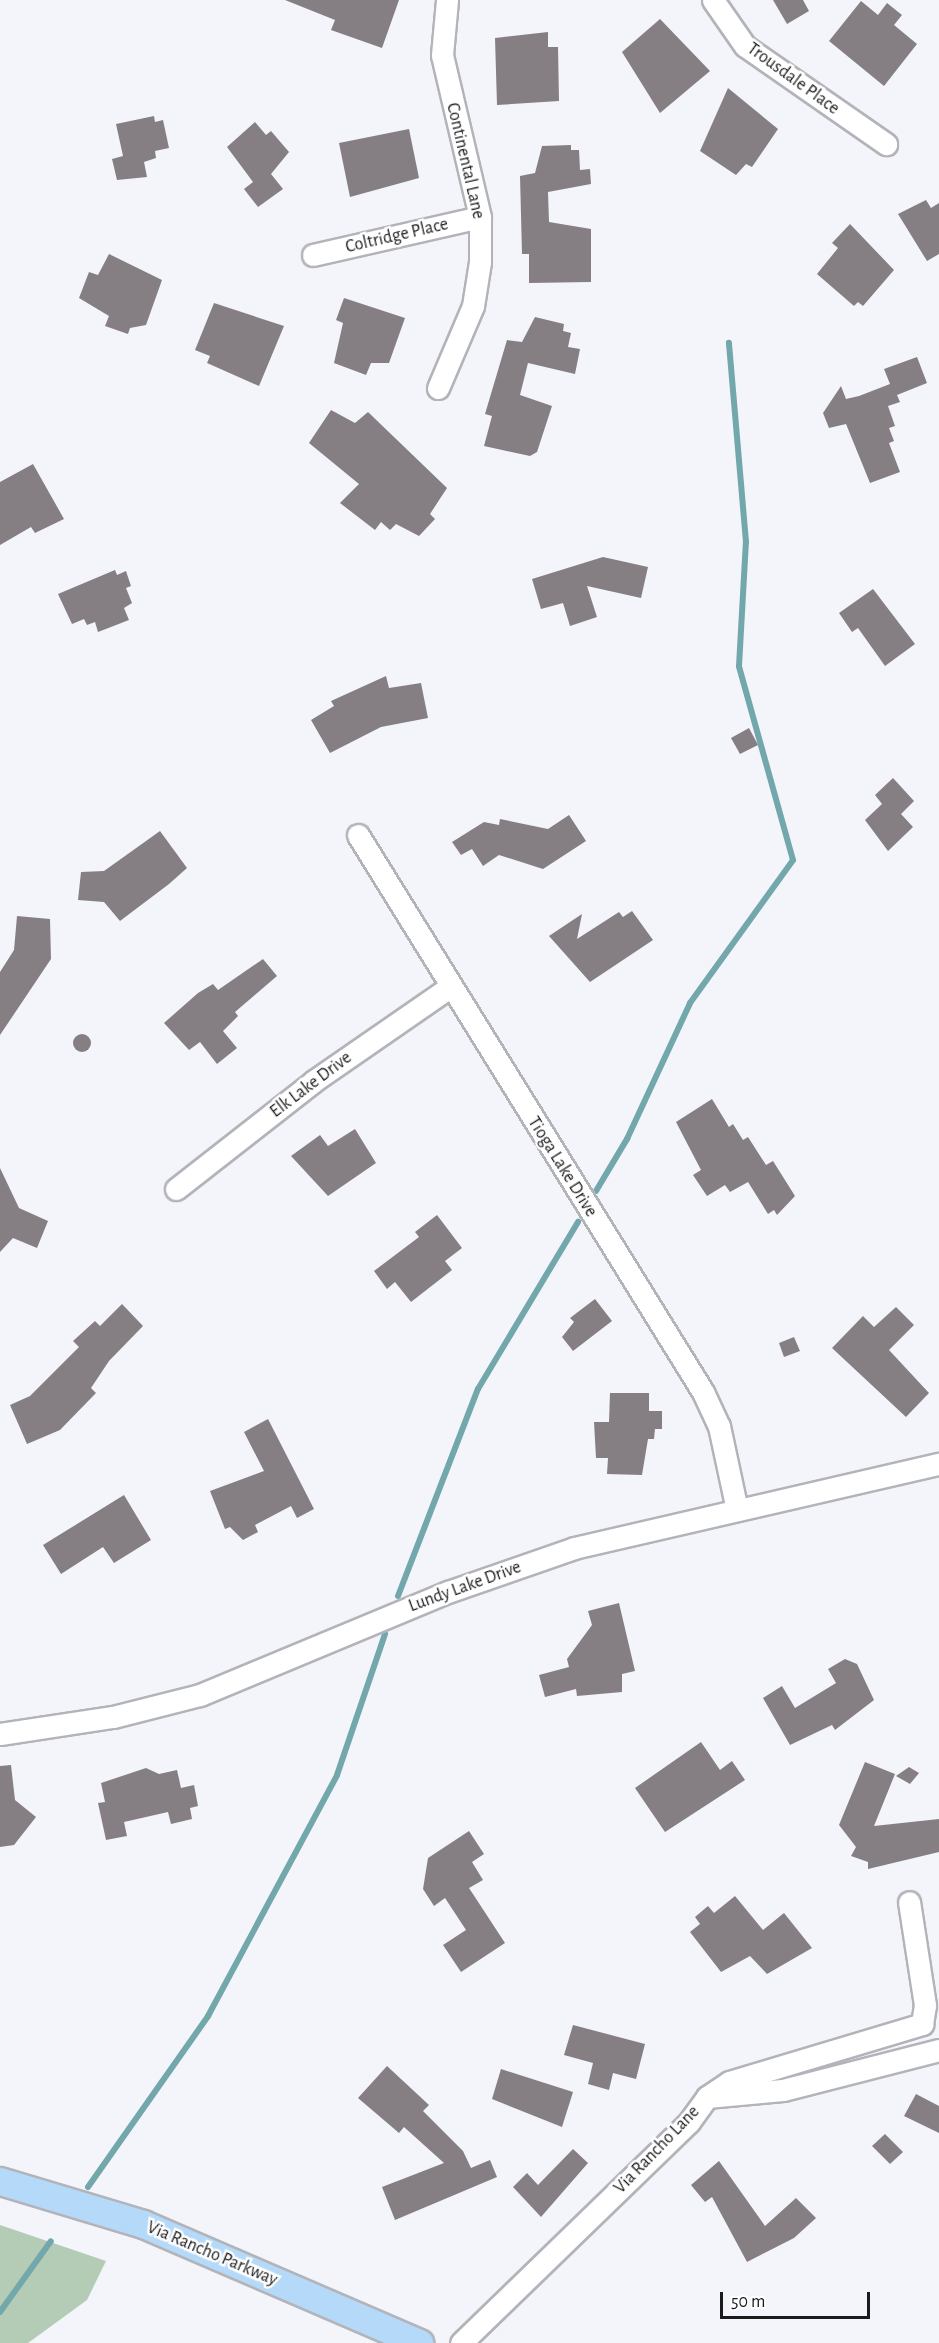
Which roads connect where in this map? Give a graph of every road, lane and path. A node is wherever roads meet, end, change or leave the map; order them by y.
1 (447, 0) edge
2 (713, 0) edge
3 (886, 144) dead end
4 (480, 217) junction
5 (313, 255) dead end
6 (438, 388) dead end
7 (358, 835) dead end
8 (450, 987) junction
9 (176, 1189) dead end
10 (939, 1464) edge
11 (737, 1510) junction
12 (0, 1734) edge
13 (909, 1902) dead end
14 (939, 2050) edge
15 (707, 2097) junction
16 (0, 2181) edge
17 (419, 2343) edge
18 (460, 2343) edge

1 - 4 street, Continental Lane
2 - 3 street, Trousdale Place
4 - 5 street, Coltridge Place
4 - 6 street, Continental Lane
7 - 8 street, Tioga Lake Drive
8 - 9 street, Elk Lake Drive
8 - 11 street, Tioga Lake Drive
10 - 11 street, Lundy Lake Drive
11 - 12 street, Lundy Lake Drive
13 - 15 street
14 - 15 street, Via Rancho Lane
15 - 18 street, Via Rancho Lane
16 - 17 main road, Via Rancho Parkway

